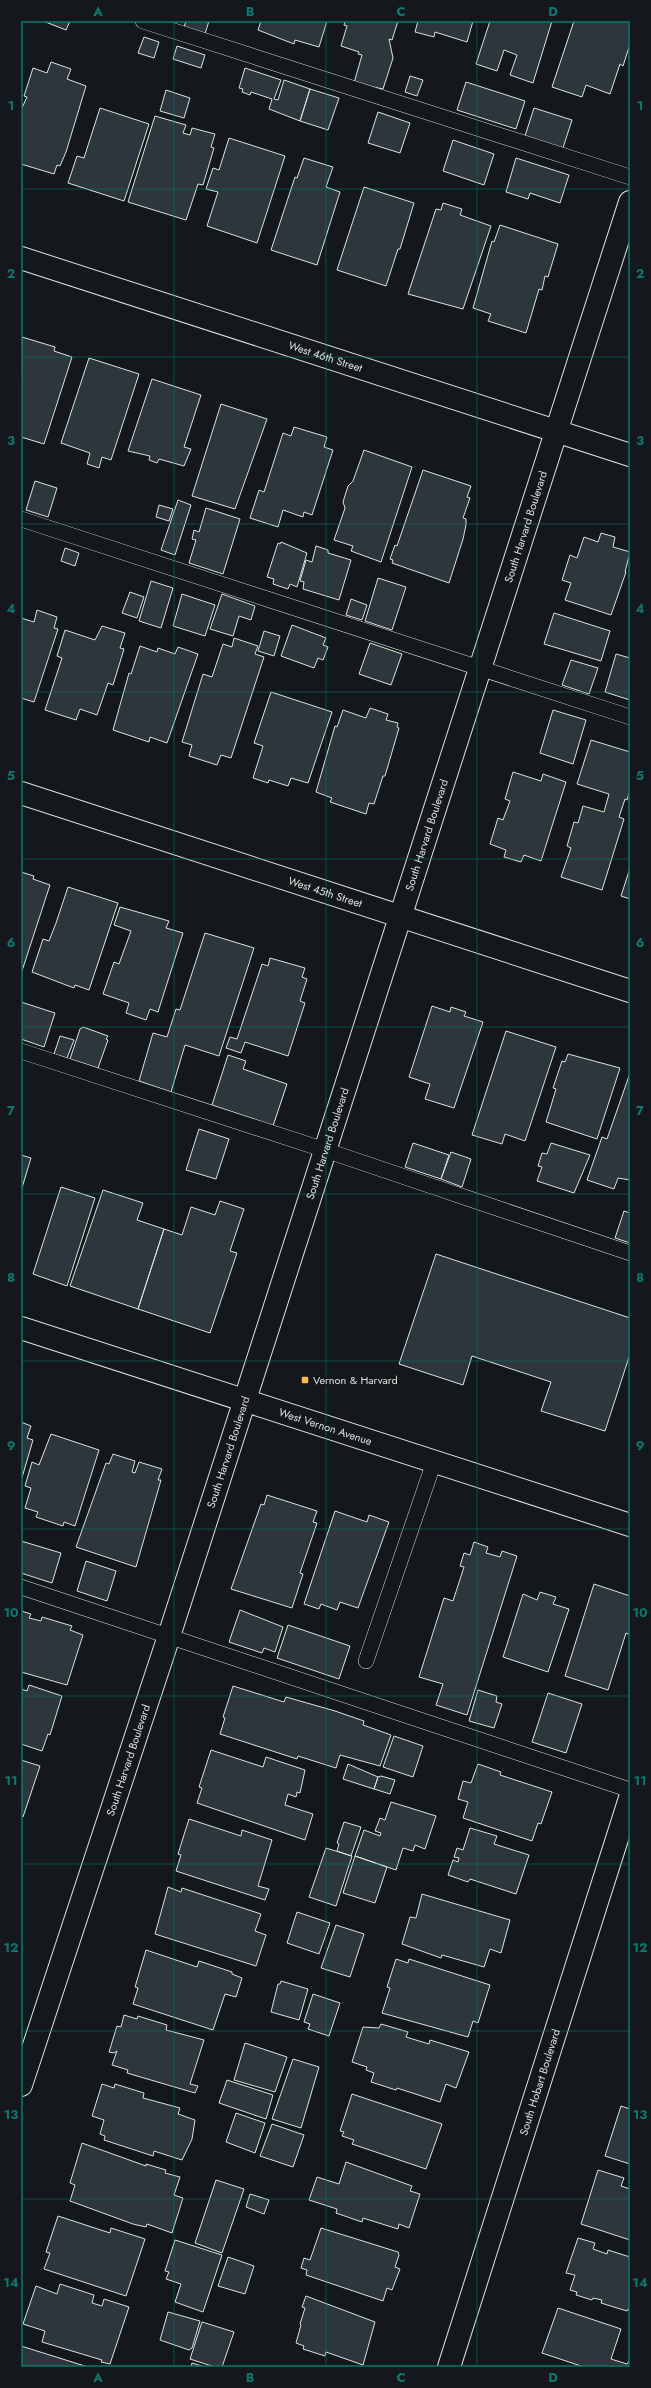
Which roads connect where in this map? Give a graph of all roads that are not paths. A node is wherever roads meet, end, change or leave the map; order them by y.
1 (143, 21) edge
2 (630, 177) edge
3 (630, 202) edge
4 (21, 258) edge
5 (556, 432) junction
6 (630, 455) edge
7 (21, 519) edge
8 (480, 669) junction
9 (630, 717) edge
10 (21, 793) edge
11 (400, 916) junction
12 (630, 991) edge
13 (21, 1051) edge
14 (325, 1150) junction
15 (630, 1253) edge
16 (21, 1328) edge
17 (244, 1401) junction
18 (434, 1462) junction
19 (630, 1525) edge
20 (21, 1587) edge
21 (169, 1636) junction
22 (366, 1661) dead end
23 (630, 1790) edge
24 (630, 1798) edge
25 (21, 2085) edge
26 (449, 2367) edge

1 - 2 lane
3 - 5 street, South Harvard Boulevard
4 - 5 street, West 46th Street
5 - 6 street, West 46th Street
5 - 8 street, South Harvard Boulevard
7 - 8 lane
8 - 9 lane
8 - 11 street, South Harvard Boulevard
10 - 11 street, West 45th Street
11 - 12 street, West 45th Street
11 - 14 street, South Harvard Boulevard
13 - 14 lane
14 - 15 lane
14 - 17 street, South Harvard Boulevard
16 - 17 street, West Vernon Avenue
17 - 18 street, West Vernon Avenue
17 - 21 street, South Harvard Boulevard
18 - 19 street, West Vernon Avenue
18 - 22 lane
20 - 21 lane
21 - 23 lane
21 - 25 street, South Harvard Boulevard
24 - 26 street, South Hobart Boulevard

